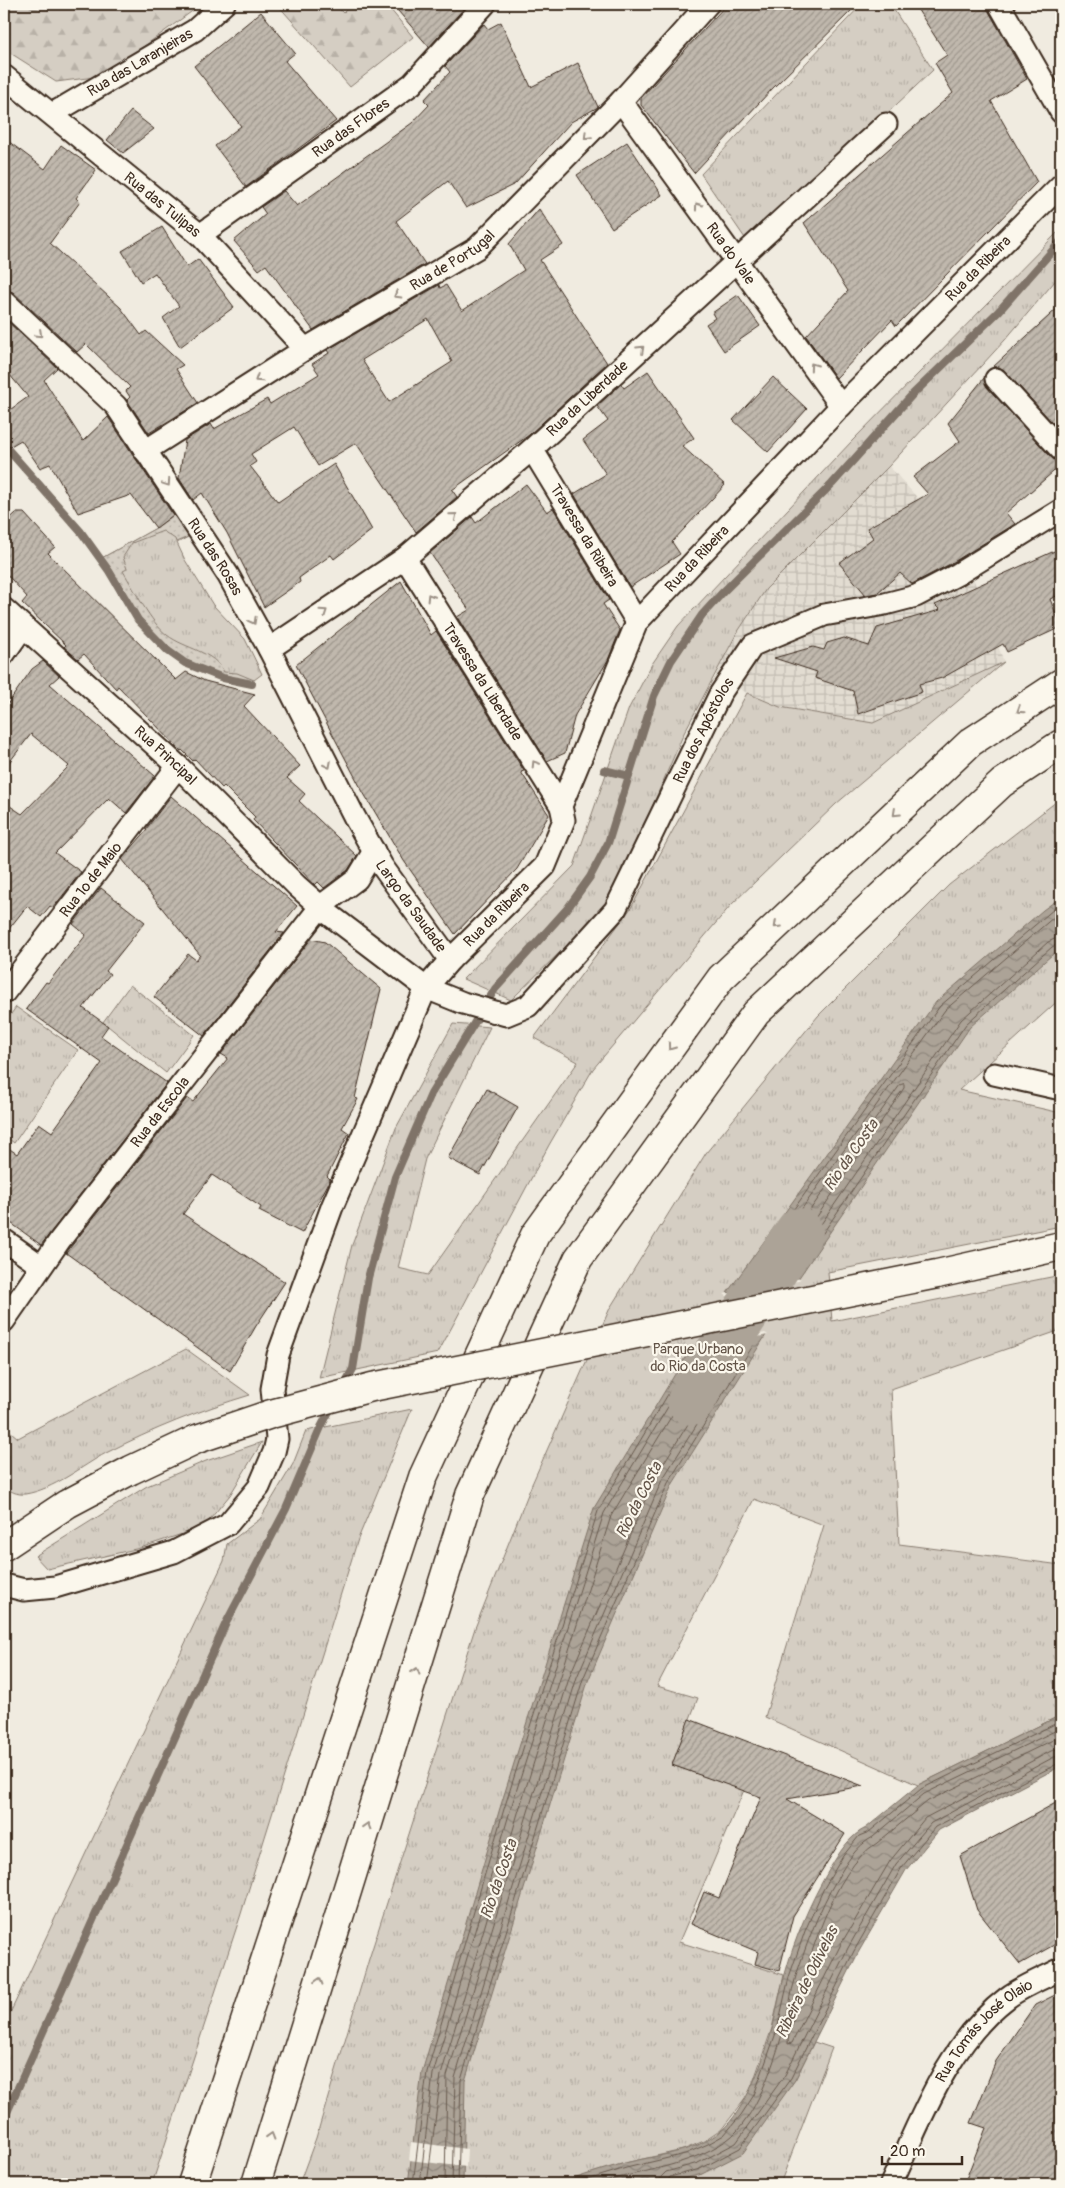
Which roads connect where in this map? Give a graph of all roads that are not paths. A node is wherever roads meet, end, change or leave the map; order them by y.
1 (224, 4) edge
2 (485, 4) edge
3 (708, 4) edge
4 (999, 4) edge
5 (4, 76) edge
6 (621, 101) junction
7 (1061, 112) edge
8 (52, 114) junction
9 (886, 124) dead end
10 (1061, 185) edge
11 (200, 235) junction
12 (738, 260) junction
13 (4, 301) edge
14 (305, 349) junction
15 (996, 379) dead end
16 (841, 406) junction
17 (532, 449) junction
18 (1061, 450) edge
19 (145, 451) junction
20 (1061, 510) edge
21 (405, 558) junction
22 (4, 610) edge
23 (637, 622) junction
24 (23, 627) junction
25 (269, 649) junction
26 (4, 654) edge
27 (1061, 683) edge
28 (1061, 744) edge
29 (178, 766) junction
30 (561, 806) junction
31 (374, 852) junction
32 (321, 906) junction
33 (450, 960) junction
34 (426, 988) junction
35 (4, 993) edge
36 (994, 1074) dead end
37 (1061, 1089) edge
38 (4, 1240) edge
39 (1061, 1246) edge
40 (41, 1266) junction
41 (4, 1321) edge
42 (4, 1546) edge
43 (4, 1585) edge
44 (1061, 1969) edge
45 (192, 2184) edge
46 (256, 2184) edge
47 (891, 2184) edge

1 - 8 street, Rua das Laranjeiras
2 - 11 street, Rua das Flores
3 - 6 street, Rua de Portugal
4 - 7 street
5 - 8 street, Rua das Tulipas
12 -> 6 street, Rua do Vale
6 -> 14 street, Rua de Portugal
8 - 11 street, Rua das Tulipas
9 - 12 street, Rua da Liberdade
10 - 16 street, Rua da Ribeira
11 - 14 street, Rua das Tulipas
16 -> 12 street, Rua do Vale
17 -> 12 street, Rua da Liberdade
13 -> 19 street, Rua das Rosas
14 -> 19 street, Rua de Portugal
15 - 18 street
16 - 23 street, Rua da Ribeira
21 -> 17 street, Rua da Liberdade
17 - 23 street, Travessa da Ribeira
19 -> 25 street, Rua das Rosas
20 - 34 street, Rua dos Apóstolos
25 -> 21 street, Rua da Liberdade
30 -> 21 street, Travessa da Liberdade
22 - 24 street, Rua Principal
23 - 30 street, Rua da Ribeira
24 - 26 street
24 - 29 street, Rua Principal
25 -> 31 street, Rua das Rosas
27 -> 45 main road
46 -> 28 main road
29 - 32 street, Rua Principal
29 - 35 street, Rua 1º de Maio
30 - 33 street, Rua da Ribeira
31 - 32 street, Rua da Escola
31 - 33 street, Largo da Saudade
32 - 34 street, Rua Principal
32 - 40 street, Rua da Escola
33 - 34 street, Rua da Ribeira
34 - 43 street, Rua da Ribeira
36 - 37 street
38 - 40 street
39 - 42 main road, bridge
40 - 41 street, Rua da Escola
44 - 47 street, Rua Tomás José Olaio

